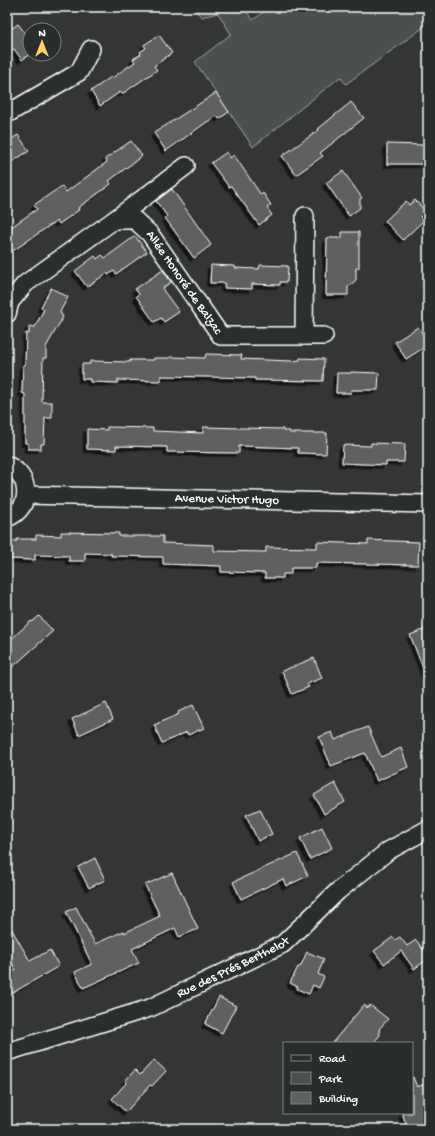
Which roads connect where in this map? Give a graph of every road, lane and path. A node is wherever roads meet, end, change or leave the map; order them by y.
1 (91, 49) dead end
2 (7, 114) edge
3 (186, 166) dead end
4 (305, 216) dead end
5 (114, 220) junction
6 (7, 314) edge
7 (304, 336) junction
8 (324, 336) dead end
9 (7, 465) edge
10 (26, 495) junction
11 (428, 504) edge
12 (7, 518) edge
13 (428, 829) edge
14 (7, 1052) edge

1 - 2 street
3 - 5 street
4 - 7 street
5 - 6 street
5 - 7 street, Allée Honoré de Balzac
7 - 8 street, Allée Honoré de Balzac
9 - 10 street
10 - 11 street, Avenue Victor Hugo
10 - 12 street
13 - 14 street, Rue des Prés Berthelot

